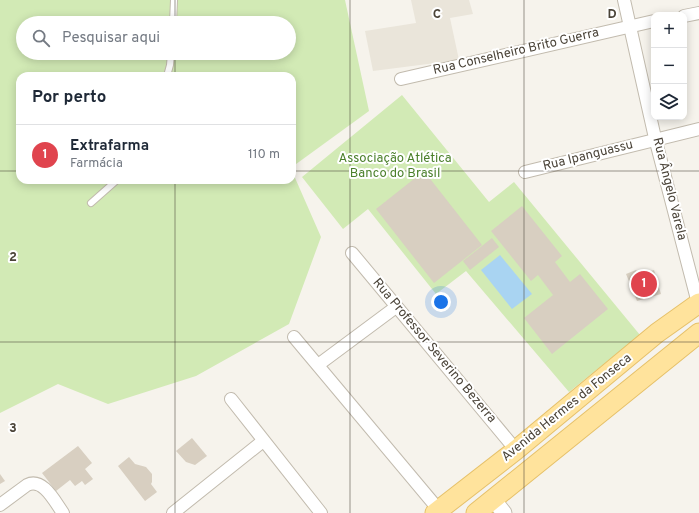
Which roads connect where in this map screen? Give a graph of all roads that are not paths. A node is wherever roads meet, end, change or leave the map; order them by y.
1 (174, 0) edge
2 (624, 0) edge
3 (699, 13) edge
4 (687, 15) edge
5 (173, 16) edge
6 (651, 22) edge
7 (630, 26) junction
8 (170, 60) edge
9 (167, 72) edge
10 (401, 79) dead end
11 (699, 128) edge
12 (655, 138) junction
13 (525, 172) dead end
14 (113, 184) edge
15 (91, 203) dead end
16 (352, 253) dead end
17 (699, 305) edge
18 (396, 307) junction
19 (699, 333) edge
20 (294, 337) dead end
21 (318, 365) junction
22 (231, 399) dead end
23 (263, 441) junction
24 (516, 450) junction
25 (0, 505) edge
26 (499, 506) edge
27 (437, 511) edge
28 (63, 513) edge
29 (173, 513) edge
30 (321, 513) edge
31 (476, 513) edge

1 - 5 lane
2 - 7 street, Rua Ângelo Varela
3 - 4 street
6 - 7 street, Rua Conselheiro Brito Guerra
7 - 10 street, Rua Conselheiro Brito Guerra
7 - 12 street, Rua Ângelo Varela
8 - 9 lane
11 - 12 street, Rua Ipanguassu
12 - 13 street, Rua Ipanguassu
12 - 17 street, Rua Ângelo Varela
14 - 15 lane
16 - 18 street, Rua Professor Severino Bezerra
17 - 24 main road, Avenida Hermes da Fonseca
18 - 21 street
18 - 24 street, Rua Professor Severino Bezerra
19 - 26 main road, Avenida Hermes da Fonseca
20 - 21 street
21 - 27 street
22 - 23 street
23 - 29 street
23 - 30 street
24 - 27 main road, Avenida Hermes da Fonseca
25 - 28 street
26 - 31 main road, Avenida Hermes da Fonseca

